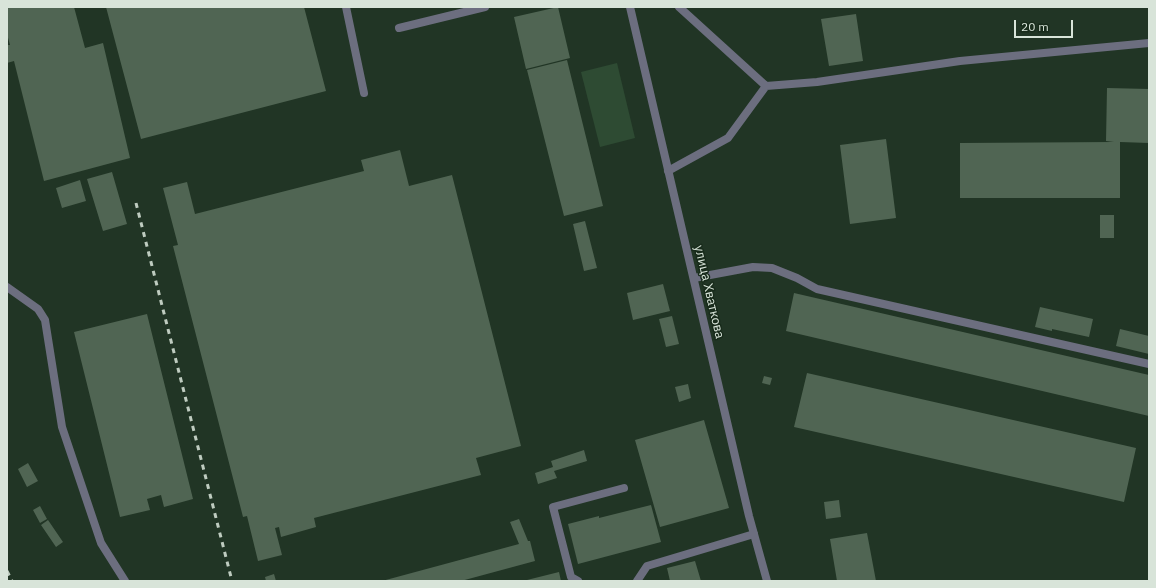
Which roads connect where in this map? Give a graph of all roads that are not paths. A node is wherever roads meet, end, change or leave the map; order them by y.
1 (346, 7) edge
2 (485, 7) edge
3 (630, 7) edge
4 (679, 7) edge
5 (399, 28) dead end
6 (1149, 42) edge
7 (766, 86) junction
8 (364, 93) dead end
9 (668, 171) junction
10 (694, 278) junction
11 (7, 287) edge
12 (1149, 364) edge
13 (624, 488) dead end
14 (754, 534) junction
15 (125, 581) edge
16 (578, 581) edge
17 (637, 581) edge
18 (767, 581) edge

1 - 8 street
2 - 5 street
3 - 9 street, улица Хваткова
4 - 7 street
6 - 7 street
7 - 9 street
9 - 10 street, улица Хваткова
10 - 12 street
10 - 14 street, улица Хваткова
11 - 15 street
13 - 16 street
14 - 17 street
14 - 18 street, улица Хваткова

